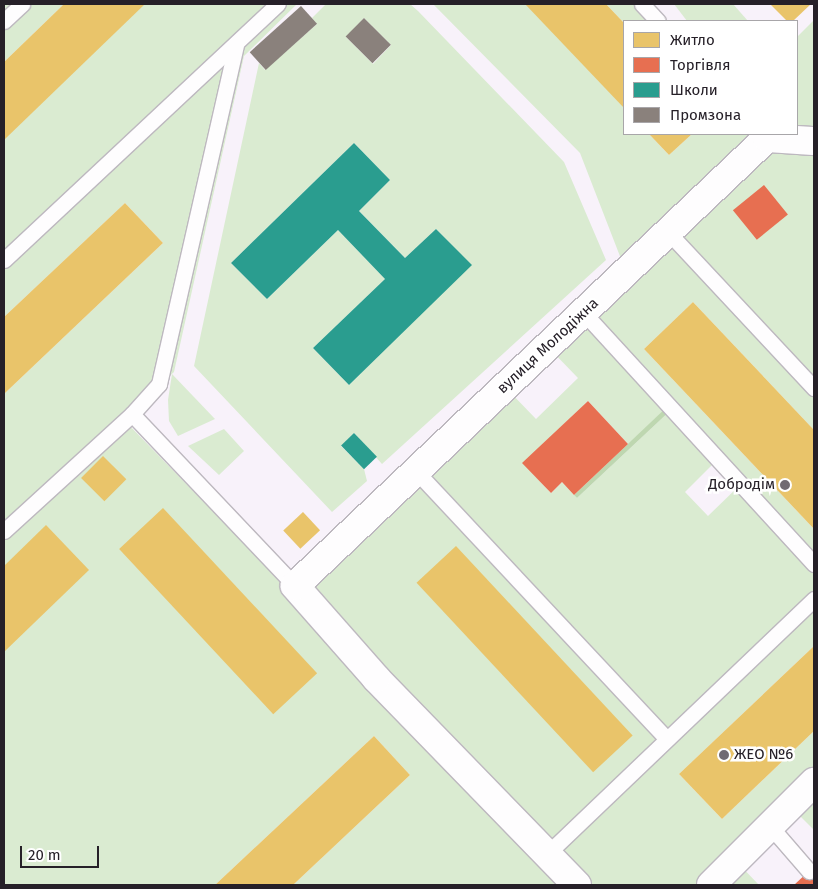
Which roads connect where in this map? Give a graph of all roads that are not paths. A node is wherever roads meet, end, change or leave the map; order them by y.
1 (22, 4) edge
2 (278, 4) edge
3 (642, 4) edge
4 (657, 20) edge
5 (4, 21) edge
6 (236, 45) junction
7 (765, 136) edge
8 (814, 140) edge
9 (668, 232) junction
10 (4, 260) edge
11 (584, 312) junction
12 (814, 388) edge
13 (132, 414) junction
14 (416, 471) junction
15 (4, 531) edge
16 (814, 564) edge
17 (295, 586) junction
18 (814, 599) edge
19 (667, 739) junction
20 (814, 782) edge
21 (770, 826) junction
22 (547, 854) junction
23 (809, 871) dead end
24 (577, 885) edge
25 (711, 885) edge

1 - 5 lane
2 - 6 lane
3 - 4 lane
6 - 10 lane
6 - 13 lane
7 - 8 street, вулиця Молодіжна
7 - 9 street, вулиця Молодіжна
9 - 11 street, вулиця Молодіжна
9 - 12 lane
11 - 14 street, вулиця Молодіжна
11 - 16 lane
13 - 15 lane
13 - 17 lane
14 - 17 street, вулиця Молодіжна
14 - 19 lane
17 - 22 street
18 - 19 lane
19 - 22 lane
20 - 21 street
21 - 23 lane
21 - 25 street
22 - 24 street

